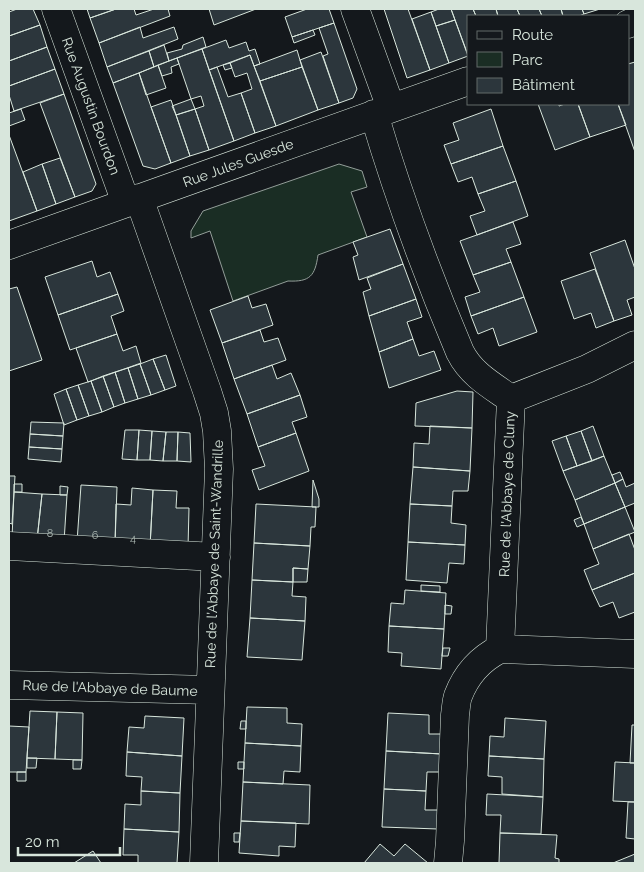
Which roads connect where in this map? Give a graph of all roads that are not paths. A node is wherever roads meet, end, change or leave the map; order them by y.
1 (56, 9) edge
2 (355, 9) edge
3 (467, 81) edge
4 (382, 111) junction
5 (133, 200) junction
6 (9, 245) edge
7 (635, 345) edge
8 (511, 399) junction
9 (9, 546) edge
10 (216, 558) junction
11 (500, 649) junction
12 (635, 654) edge
13 (9, 685) edge
14 (210, 690) junction
15 (204, 863) edge
16 (448, 863) edge

1 - 5 street, Rue Augustin Bourdon
2 - 4 street, Rue de l'Abbaye de Cluny
3 - 4 street, Rue Jules Guesde
4 - 5 street, Rue Jules Guesde
4 - 8 street, Rue de l'Abbaye de Cluny
5 - 6 street, Rue Jules Guesde
5 - 10 street, Rue de l'Abbaye de Saint-Wandrille
7 - 8 street
8 - 11 street, Rue de l'Abbaye de Cluny
9 - 10 street
10 - 14 street, Rue de l'Abbaye de Saint-Wandrille
11 - 12 street
11 - 16 street
13 - 14 street, Rue de l'Abbaye de Baume
14 - 15 street, Rue de l'Abbaye de Saint-Wandrille

